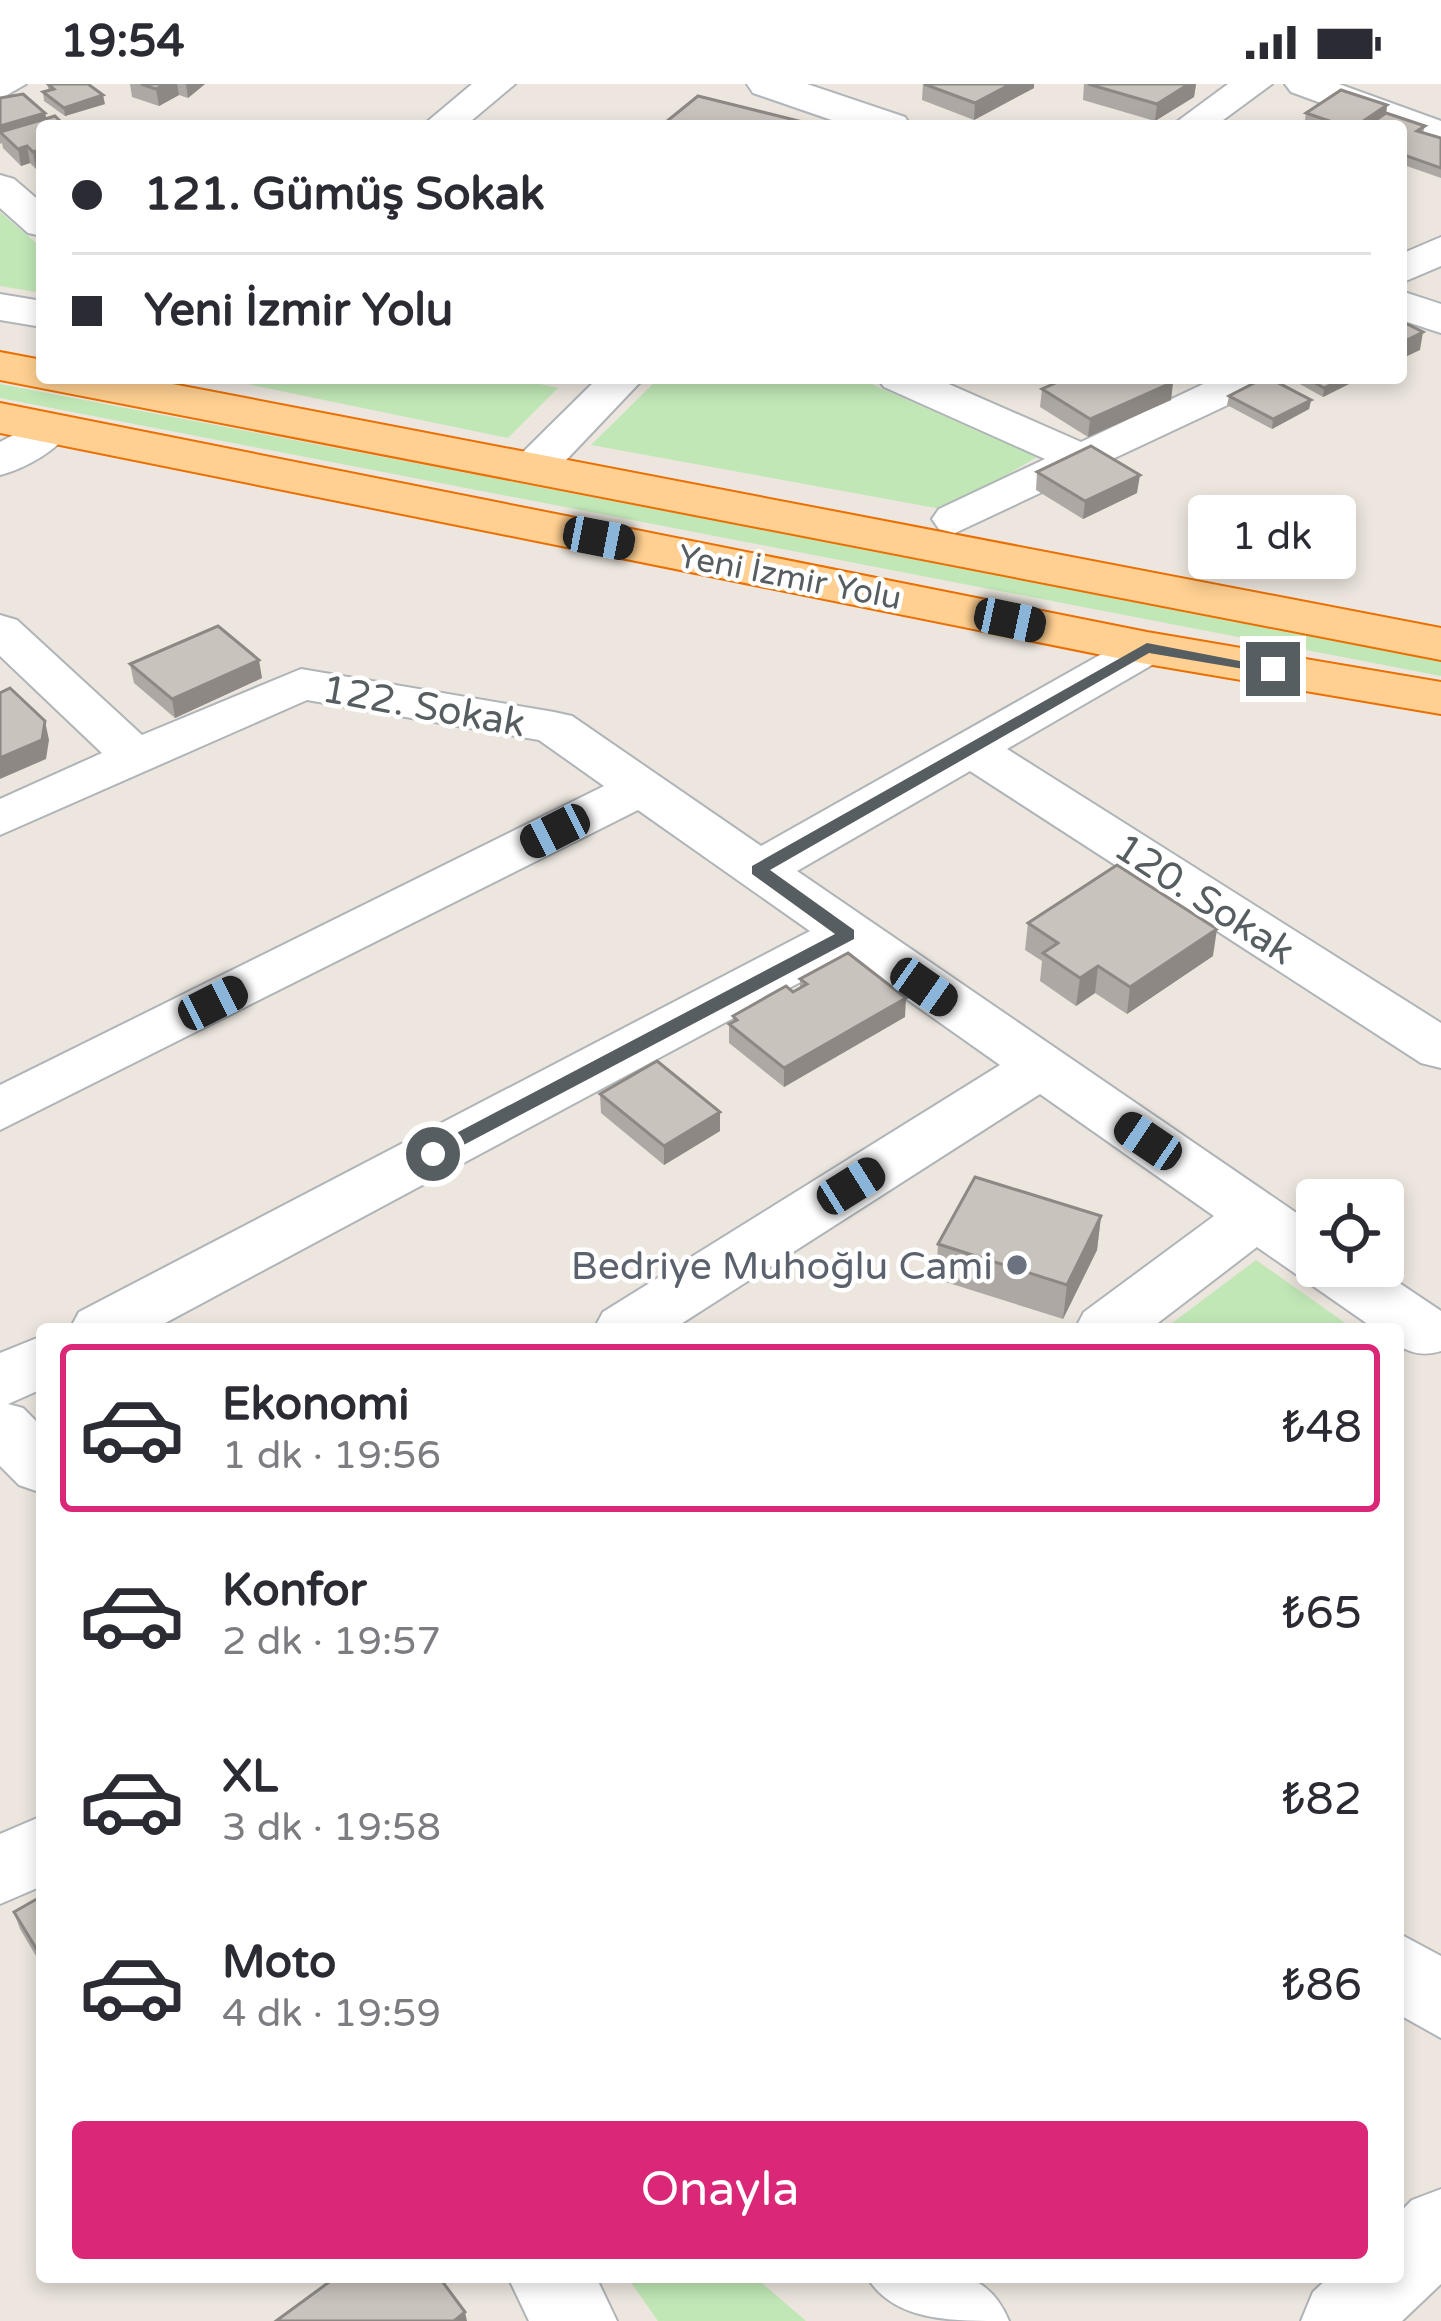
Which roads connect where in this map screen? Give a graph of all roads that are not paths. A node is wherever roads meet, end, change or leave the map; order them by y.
1 (496, 84) edge
2 (767, 84) edge
3 (1253, 84) edge
4 (1304, 84) edge
5 (449, 120) edge
6 (872, 120) edge
7 (1199, 120) edge
8 (1403, 120) edge
9 (1407, 122) edge
10 (1441, 134) edge
11 (0, 188) edge
12 (36, 219) edge
13 (1441, 250) edge
14 (1410, 302) edge
15 (0, 307) edge
16 (36, 313) edge
17 (0, 366) edge
18 (36, 373) edge
19 (119, 384) edge
20 (616, 384) edge
21 (912, 384) edge
22 (1238, 384) edge
23 (0, 418) edge
24 (51, 428) junction
25 (1079, 458) junction
26 (0, 463) edge
27 (534, 466) junction
28 (955, 519) dead end
29 (0, 630) edge
30 (1441, 644) edge
31 (1147, 648) junction
32 (1441, 698) edge
33 (970, 748) junction
34 (136, 757) junction
35 (640, 788) junction
36 (0, 819) edge
37 (758, 870) junction
38 (848, 934) junction
39 (1441, 1049) edge
40 (1040, 1067) junction
41 (0, 1110) edge
42 (1256, 1216) junction
43 (1296, 1244) edge
44 (1357, 1287) edge
45 (111, 1323) edge
46 (635, 1323) edge
47 (1114, 1323) edge
48 (1422, 1336) edge
49 (36, 1363) edge
50 (0, 1382) edge
51 (0, 1426) edge
52 (36, 1462) edge
53 (36, 1851) edge
54 (0, 1872) edge
55 (1404, 1972) edge
56 (1441, 2003) edge
57 (1441, 2228) edge
58 (1404, 2263) edge
59 (553, 2283) edge
60 (916, 2283) edge
61 (1383, 2283) edge
62 (576, 2321) edge
63 (968, 2321) edge
64 (1342, 2321) edge

1 - 5 street
2 - 6 main road
3 - 7 street
4 - 8 street
9 - 10 street
11 - 12 street
13 - 14 street
15 - 16 street
17 - 18 highway
19 - 27 highway, Yeni İzmir Yolu
20 - 27 street
21 - 25 street
22 - 25 street
23 - 24 highway, Yeni İzmir Yolu
24 - 26 street
24 - 31 highway, Yeni İzmir Yolu
25 - 28 street
27 - 30 highway, Yeni İzmir Yolu
29 - 34 street
31 - 32 highway, Yeni İzmir Yolu
31 - 33 street
33 - 37 street
33 - 39 street, 120. Sokak
34 - 35 street, 122. Sokak
34 - 36 street
35 - 37 street, 122. Sokak
35 - 41 street
37 - 38 street, 122. Sokak
38 - 40 street, 122. Sokak
38 - 45 street
40 - 42 street, 122. Sokak
40 - 46 street
42 - 43 street, 122. Sokak
42 - 47 street
44 - 48 street
49 - 50 street
51 - 52 street
53 - 54 street
55 - 56 street
57 - 58 street
59 - 62 street
60 - 63 street
61 - 64 street

